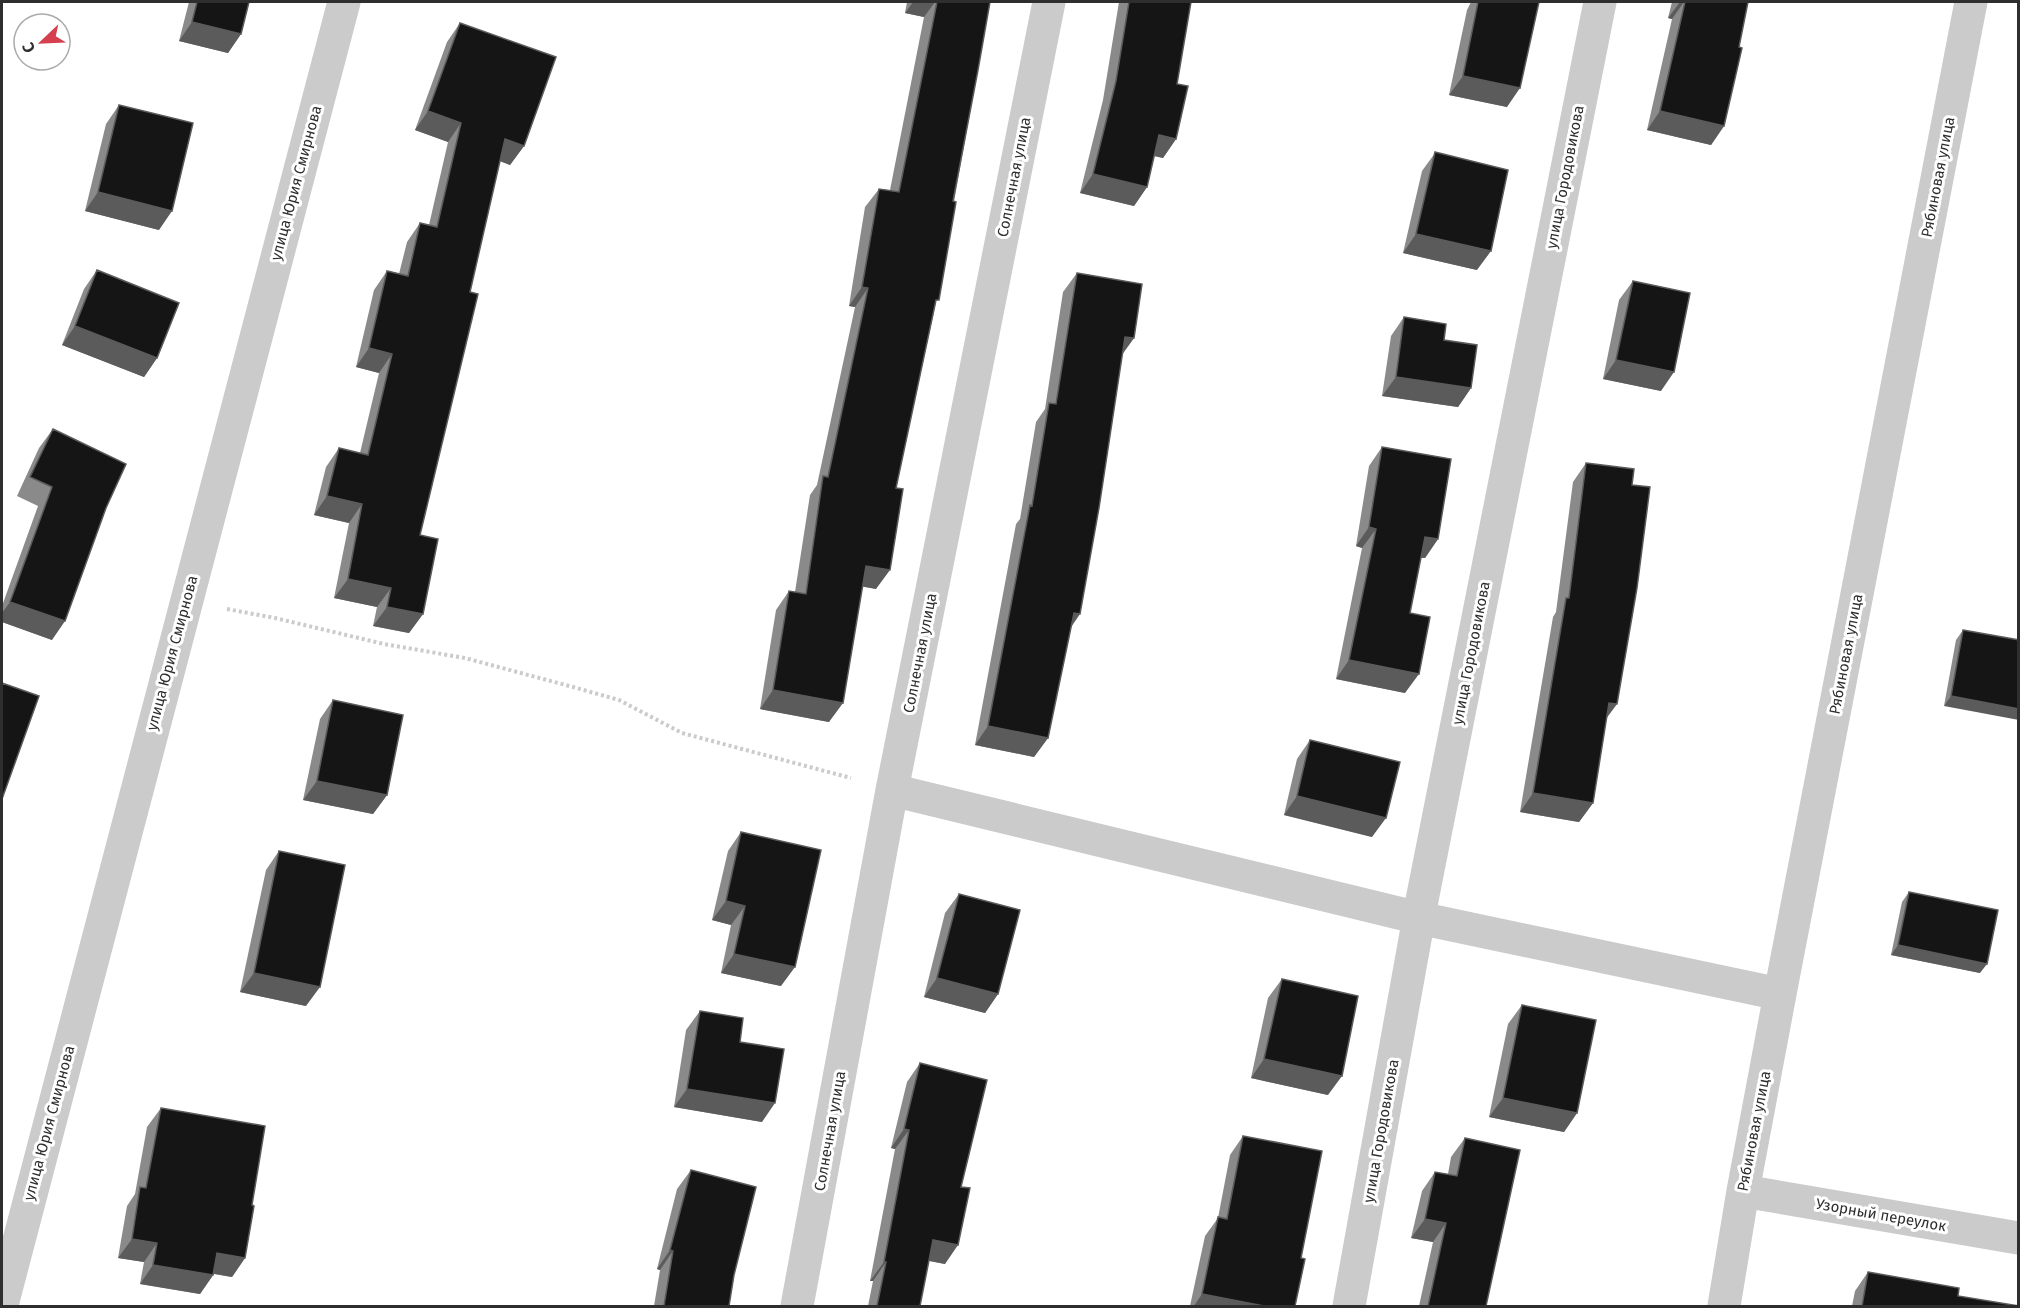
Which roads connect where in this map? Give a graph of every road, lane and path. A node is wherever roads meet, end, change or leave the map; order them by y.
1 (344, 2) edge
2 (1049, 2) edge
3 (1600, 2) edge
4 (1971, 2) edge
5 (186, 601) junction
6 (892, 790) junction
7 (1419, 918) junction
8 (1780, 994) junction
9 (1743, 1191) junction
10 (2019, 1239) edge
11 (2, 1305) edge
12 (797, 1306) edge
13 (1349, 1306) edge
14 (1724, 1306) edge

1 - 5 street, улица Юрия Смирнова
2 - 6 street, Солнечная улица
3 - 7 street, улица Городовикова
4 - 8 street, Рябиновая улица
5 - 6 path
5 - 11 street, улица Юрия Смирнова
6 - 7 street
6 - 12 street, Солнечная улица
7 - 8 street
7 - 13 street, улица Городовикова
8 - 9 street, Рябиновая улица
9 - 10 street, Узорный переулок
9 - 14 street, Рябиновая улица

